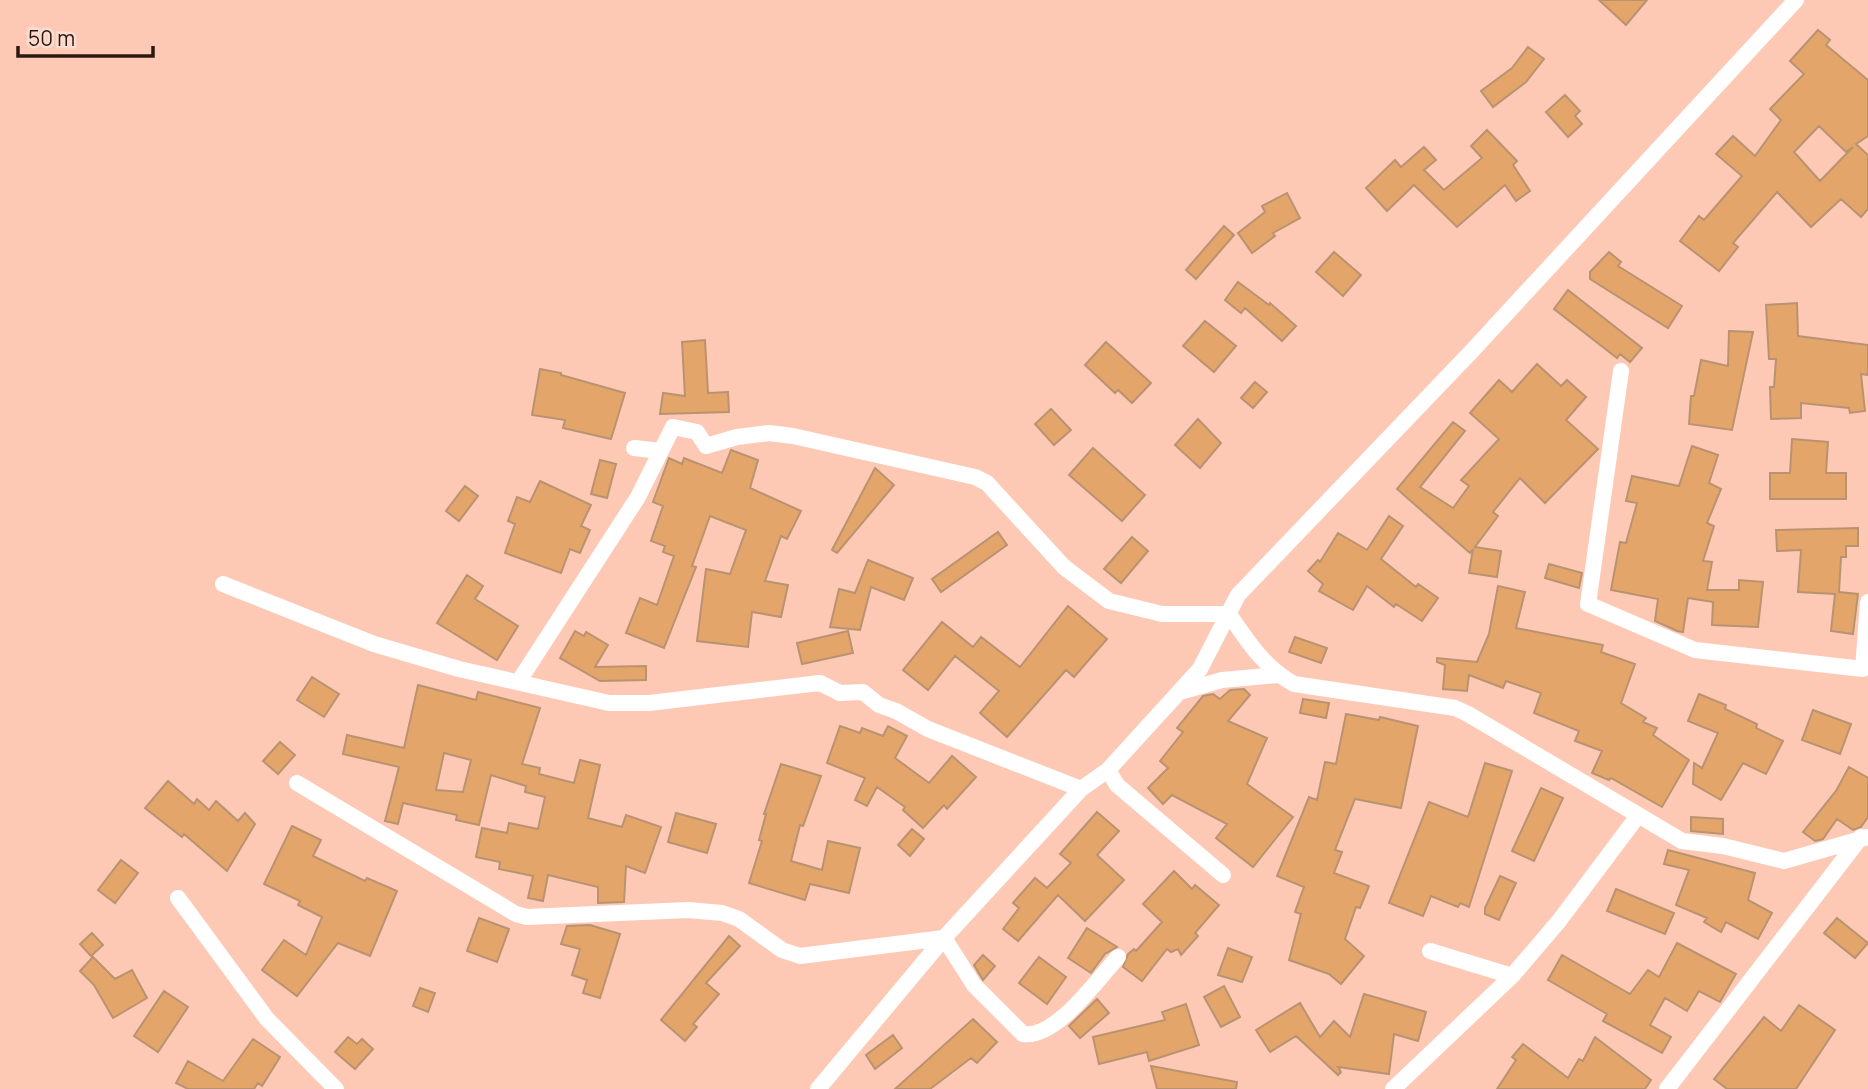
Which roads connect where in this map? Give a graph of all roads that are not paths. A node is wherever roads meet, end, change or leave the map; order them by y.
1 (1796, 0) edge
2 (1621, 371) dead end
3 (634, 448) dead end
4 (661, 451) junction
5 (223, 584) dead end
6 (1868, 602) edge
7 (1229, 614) junction
8 (1865, 671) edge
9 (1278, 675) junction
10 (519, 681) junction
11 (1177, 693) junction
12 (1108, 769) junction
13 (297, 783) dead end
14 (1081, 789) junction
15 (1637, 817) junction
16 (1864, 837) edge
17 (1223, 875) dead end
18 (178, 898) dead end
19 (944, 938) junction
20 (1430, 951) dead end
21 (1118, 957) dead end
22 (1512, 976) junction
23 (848, 1051) junction
24 (336, 1089) edge
25 (818, 1089) edge
26 (827, 1089) edge
27 (1393, 1089) edge
28 (1667, 1089) edge

1 - 7 street
2 - 8 street
3 - 4 street
4 - 7 street
4 - 10 street
5 - 10 street
6 - 8 street
7 - 9 street
7 - 11 street
9 - 11 street
9 - 15 street
10 - 14 street
11 - 12 street
12 - 14 street
12 - 17 street
13 - 19 street
14 - 19 street
15 - 16 street
15 - 22 street
16 - 28 street
18 - 24 street
19 - 21 street
19 - 23 street
20 - 22 street
22 - 27 street
23 - 25 street
23 - 26 street

